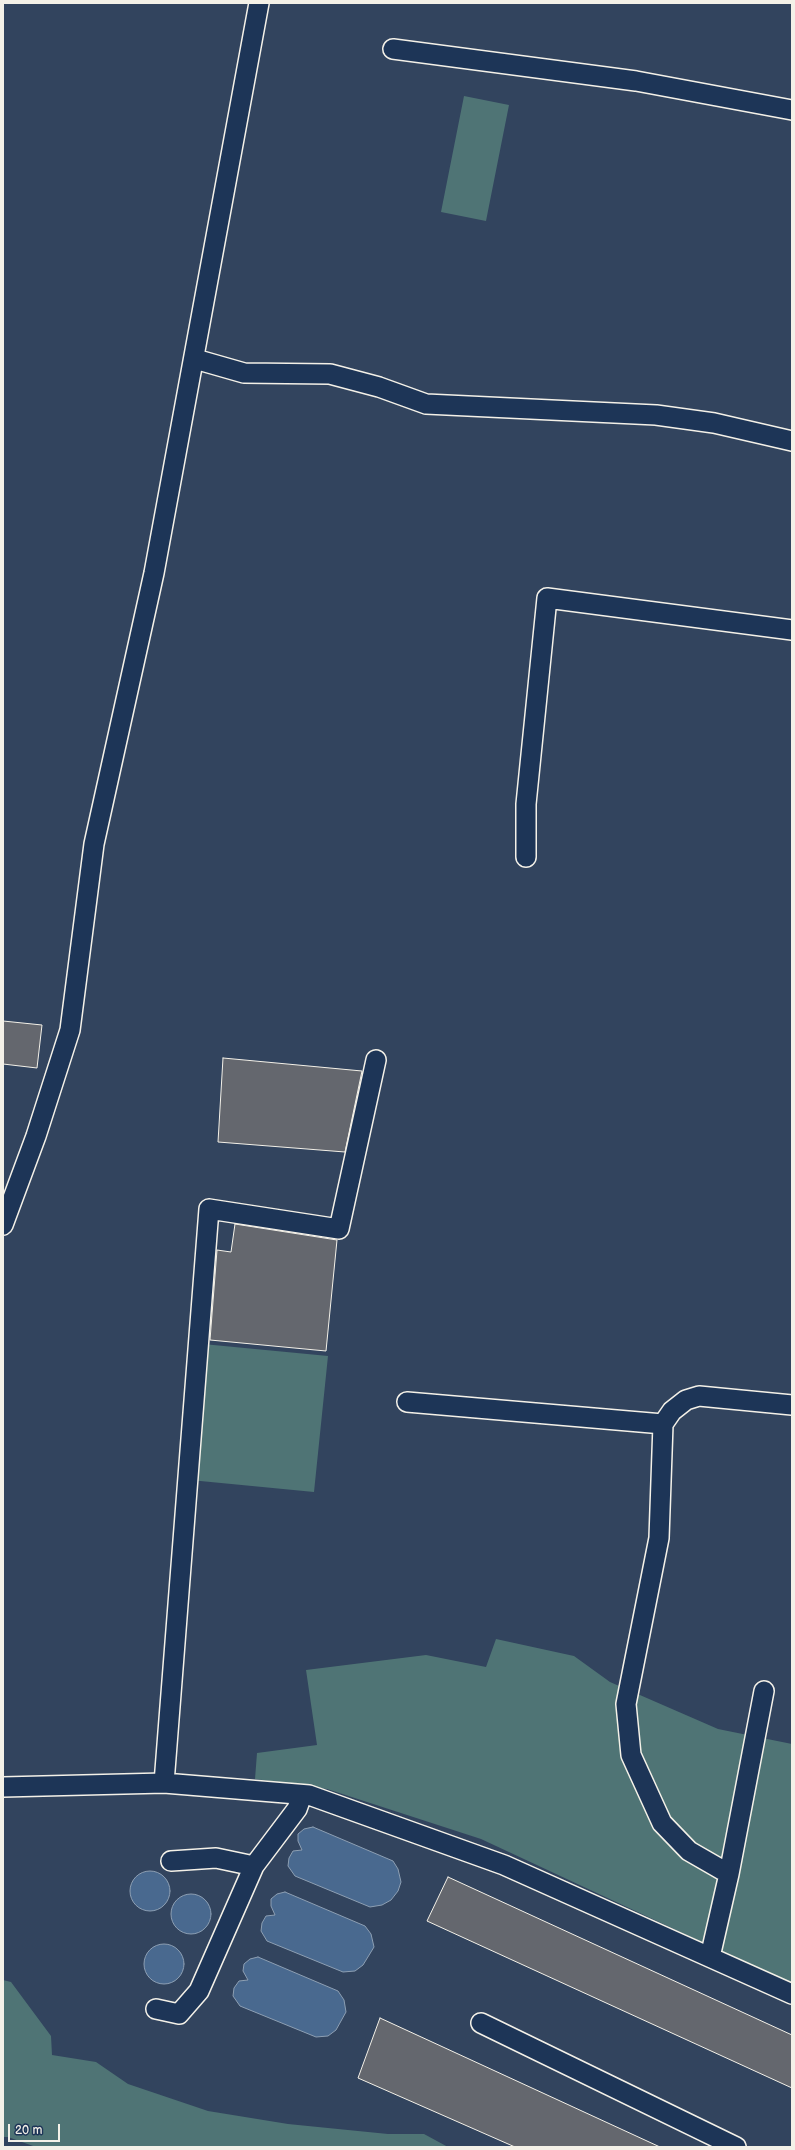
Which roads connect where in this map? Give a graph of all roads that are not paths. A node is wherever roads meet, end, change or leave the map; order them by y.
1 (259, 3) edge
2 (393, 49) dead end
3 (792, 110) edge
4 (195, 359) junction
5 (792, 441) edge
6 (792, 630) edge
7 (526, 857) dead end
8 (376, 1060) dead end
9 (3, 1226) edge
10 (407, 1402) dead end
11 (792, 1405) edge
12 (663, 1424) junction
13 (764, 1690) dead end
14 (164, 1783) junction
15 (3, 1786) edge
16 (302, 1794) junction
17 (171, 1861) dead end
18 (254, 1866) junction
19 (729, 1874) junction
20 (710, 1957) junction
21 (792, 1994) edge
22 (156, 2009) dead end
23 (481, 2023) dead end
24 (736, 2147) edge

1 - 4 street
2 - 3 street
4 - 5 street
4 - 9 street
6 - 7 street
8 - 14 street
10 - 12 street
11 - 12 street
12 - 19 street
13 - 19 street
14 - 15 street
14 - 16 street
16 - 18 street
16 - 20 street
17 - 18 street
18 - 22 street
19 - 20 street
20 - 21 street
23 - 24 street

